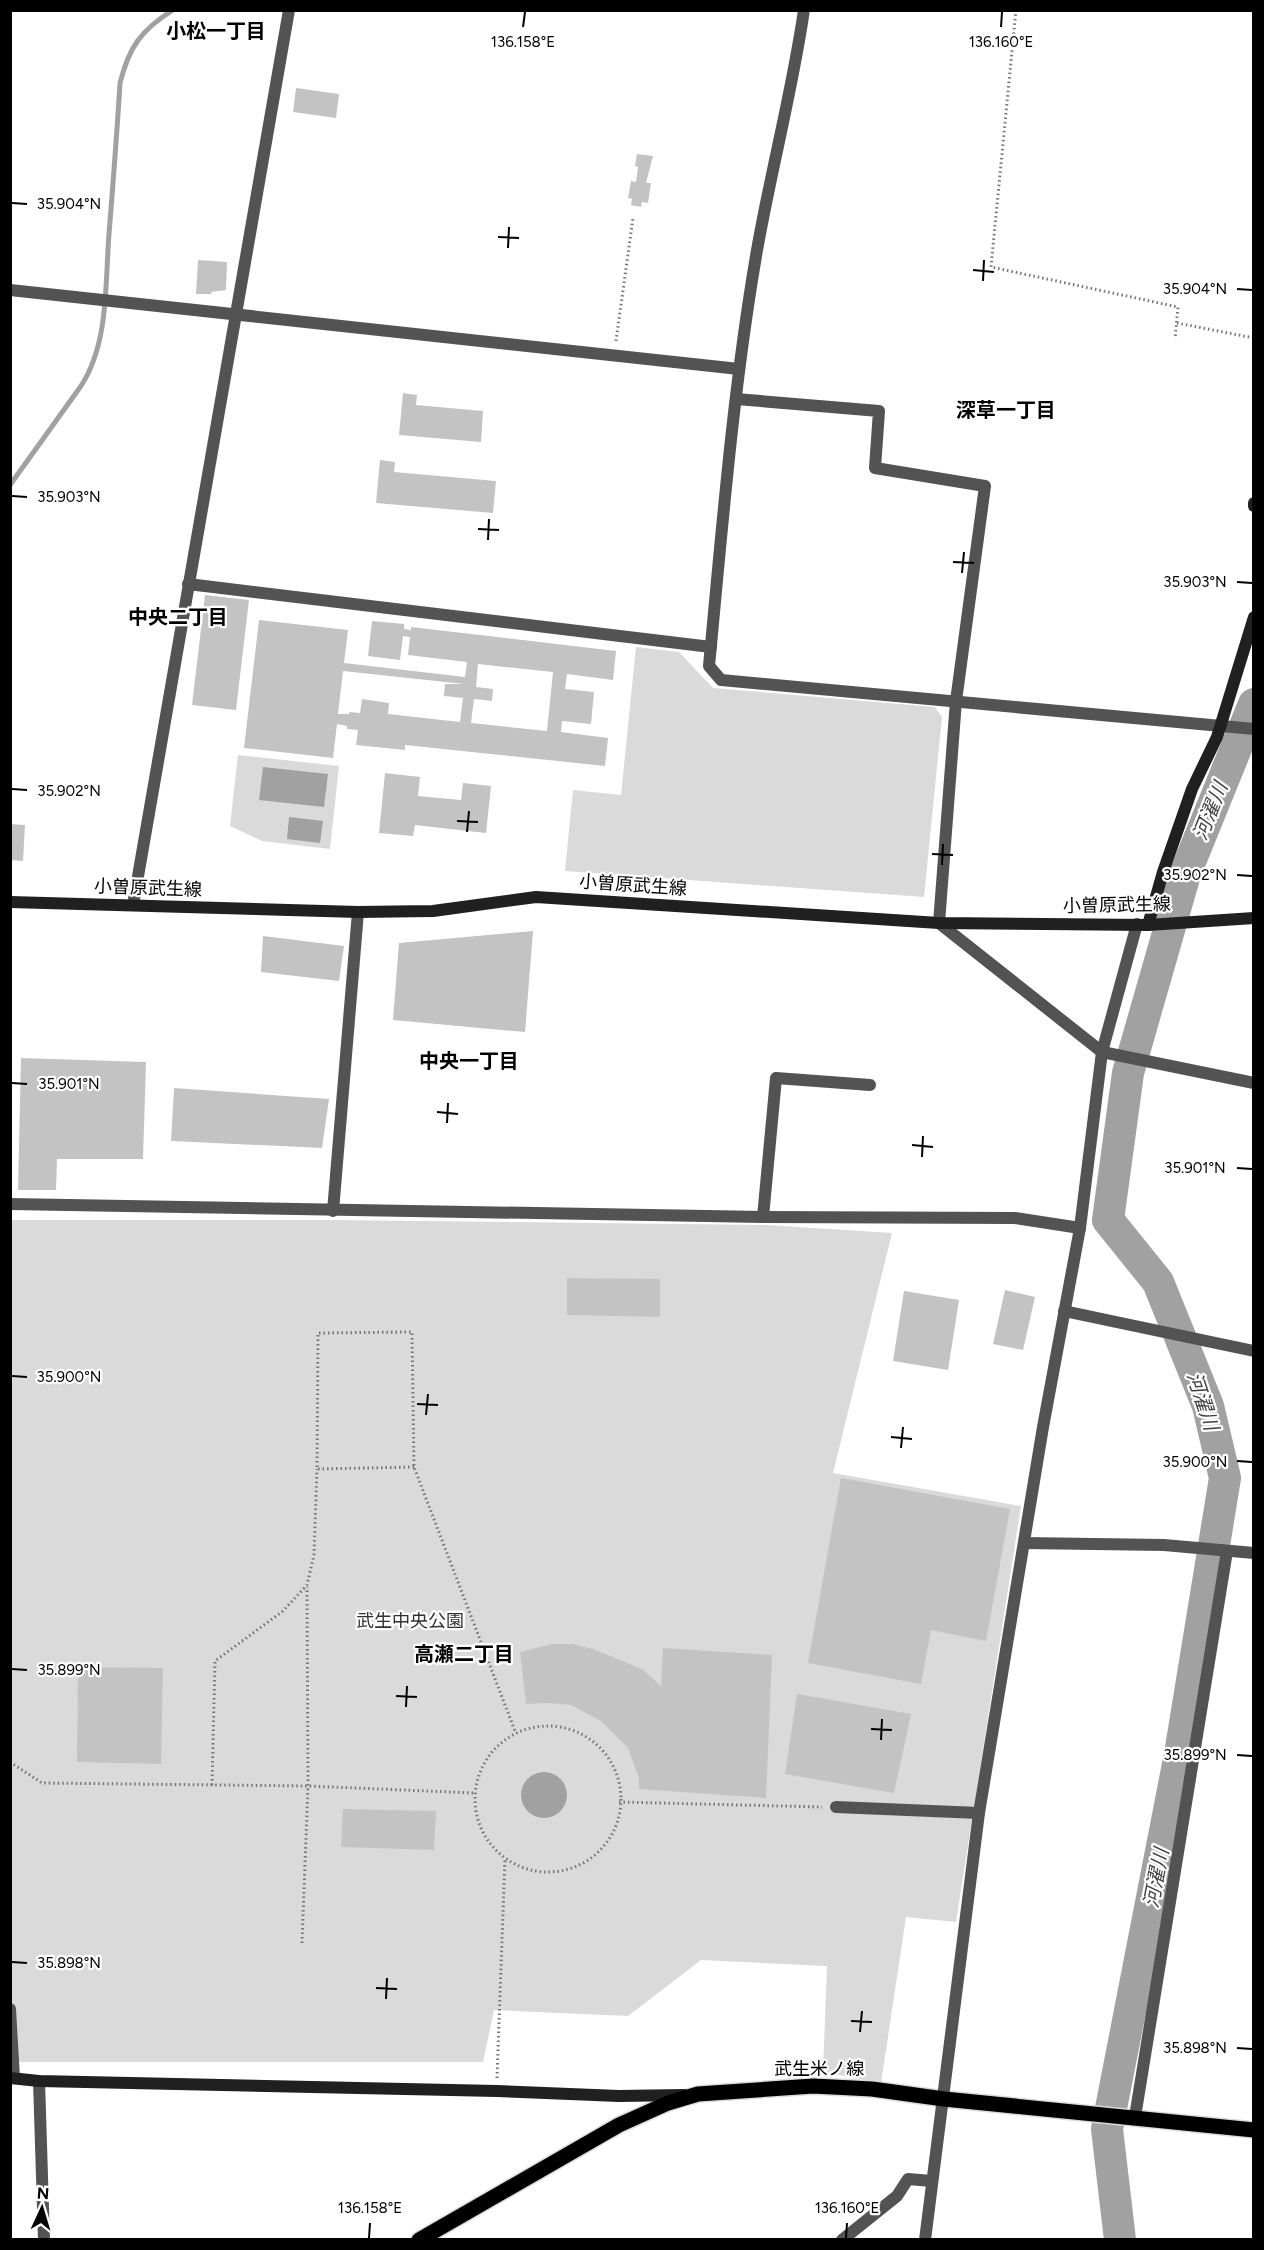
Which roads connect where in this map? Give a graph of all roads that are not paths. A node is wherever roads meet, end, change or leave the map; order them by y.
1 (289, 10) edge
2 (804, 10) edge
3 (10, 290) edge
4 (236, 315) junction
5 (739, 369) junction
6 (736, 399) junction
7 (188, 584) junction
8 (1254, 617) edge
9 (711, 647) junction
10 (956, 700) junction
11 (1221, 725) junction
12 (1254, 729) edge
13 (10, 902) edge
14 (133, 905) junction
15 (358, 912) junction
16 (1254, 918) edge
17 (939, 923) junction
18 (1146, 924) junction
19 (1102, 1052) junction
20 (1254, 1083) edge
21 (870, 1085) dead end
22 (10, 1204) edge
23 (333, 1211) junction
24 (763, 1217) junction
25 (1080, 1228) junction
26 (1064, 1311) junction
27 (1254, 1351) edge
28 (1024, 1543) junction
29 (1227, 1551) junction
30 (1254, 1554) edge
31 (836, 1807) road end
32 (979, 1813) junction
33 (10, 2009) edge
34 (12, 2078) edge
35 (39, 2081) junction
36 (698, 2094) junction
37 (944, 2099) junction
38 (1131, 2117) junction
39 (1254, 2130) edge
40 (932, 2181) junction
41 (44, 2240) edge
42 (420, 2240) edge
43 (843, 2240) edge
44 (925, 2240) edge

1 - 4 street
2 - 5 street
3 - 4 street
4 - 5 street
4 - 7 street
5 - 6 street
6 - 9 street
6 - 10 street
7 - 9 street
7 - 14 street
8 - 11 main road
9 - 10 street
10 - 11 street
10 - 17 street
11 - 12 street
11 - 18 main road
13 - 14 main road, 小曽原武生線
14 - 15 main road, 小曽原武生線
15 - 17 main road, 小曽原武生線
15 - 23 street
16 - 18 main road, 小曽原武生線
17 - 18 main road, 小曽原武生線
17 - 19 street
18 - 19 street
19 - 20 street
19 - 25 street
21 - 24 street
22 - 23 street
23 - 24 street
24 - 25 street
25 - 26 street
26 - 27 street
26 - 28 street
28 - 29 street
28 - 32 street
29 - 30 street
29 - 38 street
31 - 32 street
32 - 37 street
33 - 34 street
34 - 35 main road
35 - 36 main road
35 - 41 street
36 - 37 main road, 武生米ノ線
36 - 42 main road, 武生米ノ線
37 - 38 main road, 武生米ノ線
37 - 40 street
38 - 39 main road, 武生米ノ線
40 - 43 street
40 - 44 street

